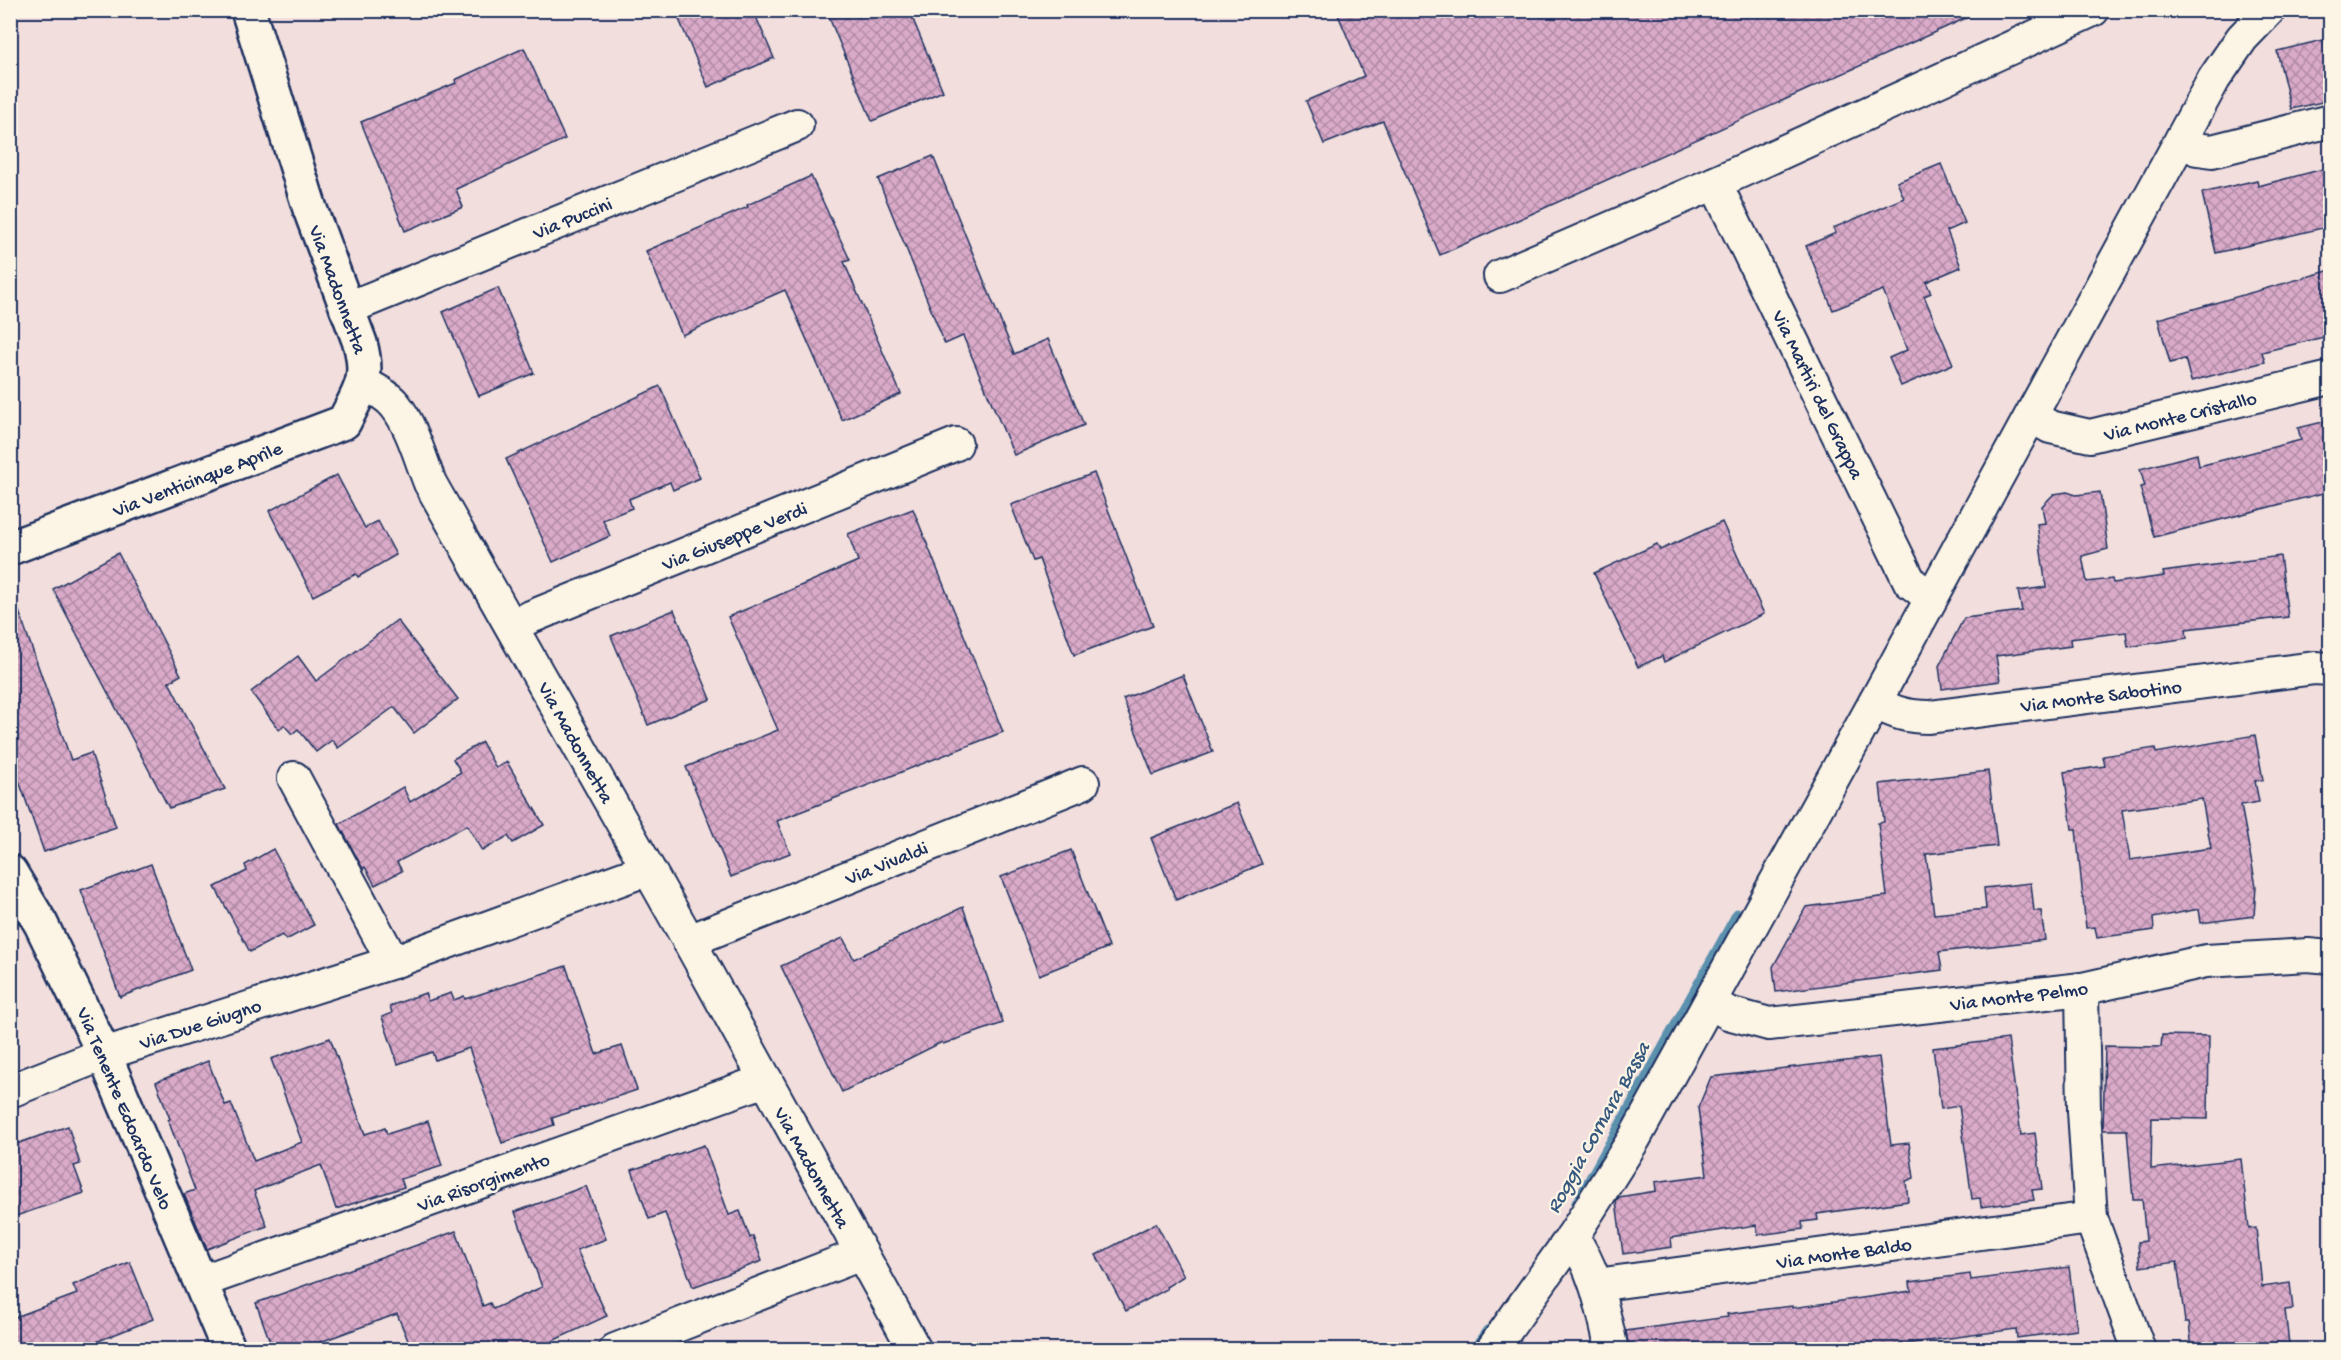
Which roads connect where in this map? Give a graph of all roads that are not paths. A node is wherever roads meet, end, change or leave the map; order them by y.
1 (248, 10) edge
2 (2093, 10) edge
3 (2269, 10) edge
4 (2331, 121) edge
5 (797, 125) dead end
6 (2182, 138) junction
7 (1715, 183) junction
8 (1500, 276) dead end
9 (346, 309) junction
10 (2331, 378) edge
11 (364, 384) junction
12 (2031, 416) junction
13 (956, 444) dead end
14 (10, 549) edge
15 (1931, 598) junction
16 (512, 625) junction
17 (2331, 669) edge
18 (1875, 702) junction
19 (294, 778) dead end
20 (1083, 783) dead end
21 (648, 869) junction
22 (10, 872) edge
23 (689, 941) junction
24 (2331, 957) edge
25 (393, 962) junction
26 (2082, 989) junction
27 (1710, 1002) junction
28 (104, 1054) junction
29 (766, 1080) junction
30 (10, 1091) edge
31 (2091, 1218) junction
32 (1572, 1237) junction
33 (861, 1254) junction
34 (200, 1282) junction
35 (1596, 1285) junction
36 (229, 1350) edge
37 (615, 1350) edge
38 (915, 1350) edge
39 (1492, 1350) edge
40 (1612, 1350) edge
41 (2139, 1350) edge

1 - 9 street, Via Madonnetta
2 - 7 street
3 - 6 street
4 - 6 street
5 - 9 street, Via Puccini
6 - 12 street
7 - 8 street
7 - 15 street, Via Martiri del Grappa
9 - 11 street, Via Madonnetta
10 - 12 street, Via Monte Cristallo
11 - 14 street, Via Venticinque Aprile
11 - 16 street, Via Madonnetta
12 - 15 street
13 - 16 street, Via Giuseppe Verdi
15 - 18 street
16 - 21 street, Via Madonnetta
17 - 18 street, Via Monte Sabotino
18 - 27 street
19 - 25 street
20 - 23 street, Via Vivaldi
21 - 23 street, Via Madonnetta
21 - 25 street, Via Due Giugno
22 - 28 street, Via Tenente Edoardo Velo
23 - 29 street, Via Madonnetta
24 - 26 street, Via Monte Pelmo
25 - 28 street, Via Due Giugno
26 - 27 street, Via Monte Pelmo
26 - 31 street
27 - 32 street
28 - 30 street, Via Due Giugno
28 - 34 street, Via Tenente Edoardo Velo
29 - 33 street, Via Madonnetta
29 - 34 street, Via Risorgimento
31 - 35 street, Via Monte Baldo
31 - 41 street
32 - 35 street
32 - 39 street
33 - 37 street
33 - 38 street, Via Madonnetta
34 - 36 street, Via Tenente Edoardo Velo
35 - 40 street

